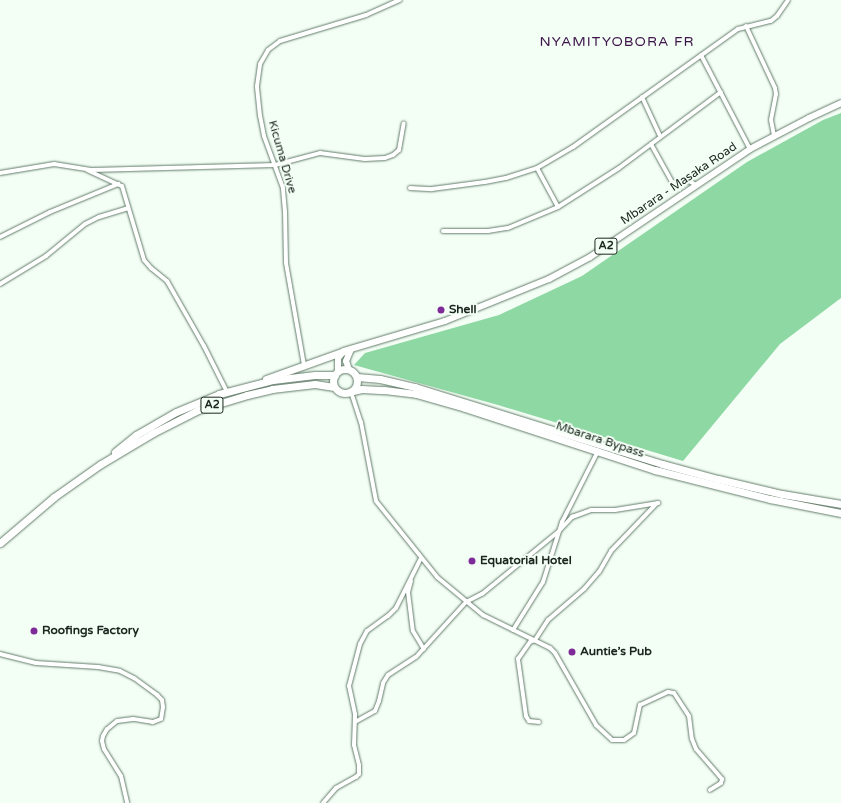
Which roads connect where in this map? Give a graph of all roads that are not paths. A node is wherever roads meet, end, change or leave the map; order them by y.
1 (400, 0) edge
2 (788, 0) edge
3 (746, 26) junction
4 (701, 55) junction
5 (721, 92) junction
6 (642, 97) junction
7 (841, 103) edge
8 (404, 123) dead end
9 (660, 136) junction
10 (774, 136) junction
11 (650, 144) junction
12 (750, 149) junction
13 (275, 165) junction
14 (537, 168) junction
15 (85, 169) junction
16 (0, 173) edge
17 (118, 184) junction
18 (696, 185) junction
19 (410, 188) dead end
20 (558, 207) junction
21 (128, 208) junction
22 (443, 231) dead end
23 (0, 237) edge
24 (0, 284) edge
25 (347, 350) junction
26 (304, 365) junction
27 (288, 370) junction
28 (349, 370) junction
29 (336, 373) junction
30 (357, 377) junction
31 (290, 378) junction
32 (255, 384) junction
33 (334, 387) junction
34 (227, 392) junction
35 (352, 392) junction
36 (599, 450) junction
37 (101, 464) junction
38 (841, 504) edge
39 (841, 513) edge
40 (558, 532) junction
41 (0, 543) edge
42 (421, 558) junction
43 (411, 576) junction
44 (466, 602) junction
45 (513, 630) junction
46 (535, 640) junction
47 (424, 649) junction
48 (0, 654) edge
49 (355, 722) junction
50 (539, 722) dead end
51 (710, 790) dead end
52 (127, 803) edge
53 (323, 803) edge

1 - 13 street, Kicuma Drive
2 - 3 street
3 - 4 street
3 - 10 street
4 - 5 street
4 - 6 street
5 - 9 street
5 - 12 street
6 - 9 street
6 - 14 street
7 - 10 main road, Mbarara - Masaka Road / A2
8 - 13 street
9 - 11 street
10 - 12 main road, Mbarara - Masaka Road / A2
11 - 18 street
11 - 20 street
12 - 18 main road, Mbarara - Masaka Road / A2
13 - 15 street
13 - 26 street, Kicuma Drive
14 - 19 street
14 - 20 street
15 - 16 street
15 - 17 street
17 - 21 street
17 - 23 street
18 - 25 main road, Mbarara - Masaka Road / A2
20 - 22 street
21 - 24 street
21 - 34 street
25 - 26 highway, A2
25 - 28 main road
25 - 29 main road
26 - 27 highway, A2
27 - 31 highway
27 - 32 highway, A2
28 - 29 highway, A2
28 - 30 highway
29 - 31 highway, A2
29 - 33 highway
30 - 35 highway
30 - 38 highway, Mbarara Bypass
31 - 32 highway, A2
32 - 34 highway, A2
33 - 35 highway, A2
33 - 37 highway, A2
34 - 37 highway, A2
35 - 36 highway, Mbarara Bypass
35 - 42 street
36 - 39 highway, Mbarara Bypass
36 - 40 street
37 - 41 highway, A2
40 - 44 street
40 - 45 street
40 - 46 street
42 - 43 street
42 - 44 street
43 - 47 street
43 - 49 street
44 - 45 street
44 - 47 street
45 - 46 street
46 - 50 street
46 - 51 street
47 - 49 street
48 - 52 street
49 - 53 street

